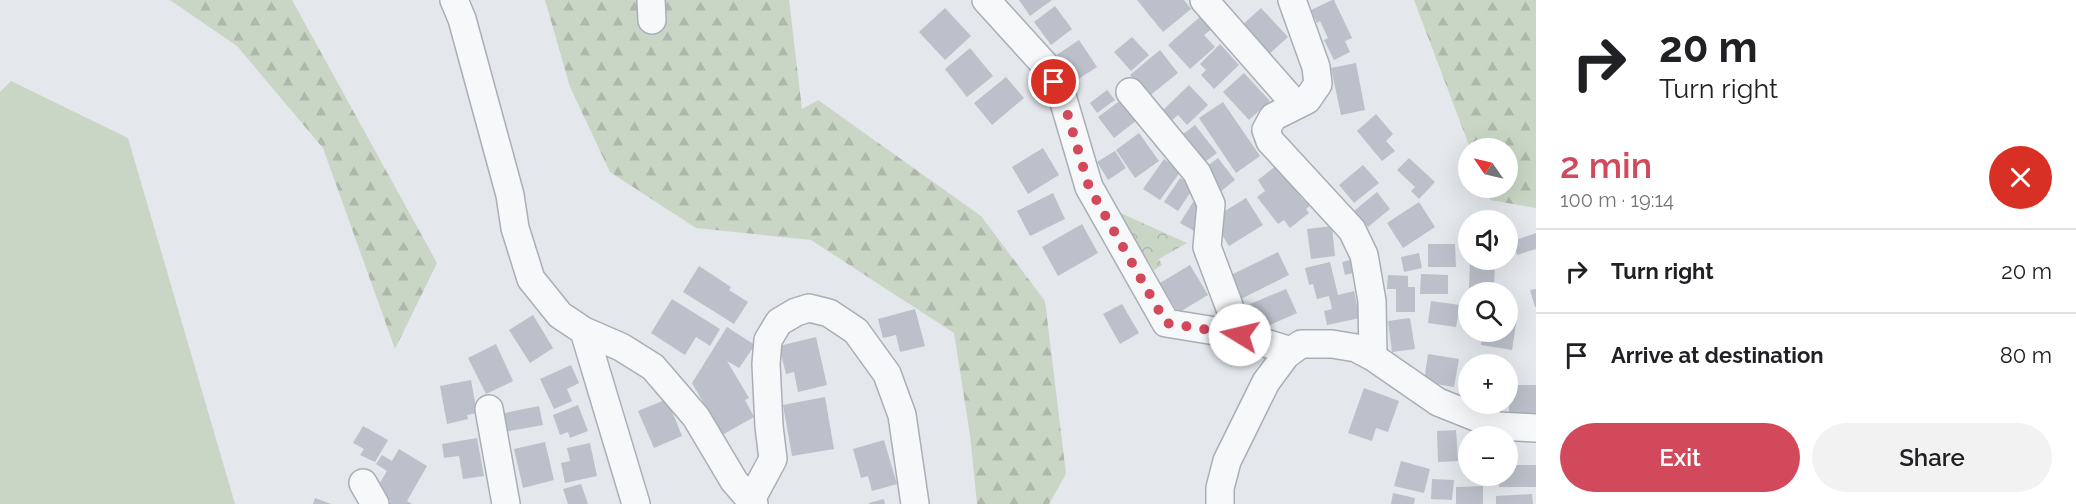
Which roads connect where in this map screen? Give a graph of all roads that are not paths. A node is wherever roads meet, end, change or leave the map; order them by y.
1 (454, 0) edge
2 (986, 0) edge
3 (1204, 0) edge
4 (1292, 0) edge
5 (1130, 92) dead end
6 (1296, 105) junction
7 (584, 331) junction
8 (1240, 335) junction
9 (1291, 351) junction
10 (1372, 357) junction
11 (489, 409) dead end
12 (1536, 428) edge
13 (753, 502) edge
14 (506, 504) edge
15 (636, 504) edge
16 (915, 504) edge
17 (1220, 504) edge

1 - 7 street
2 - 8 street
3 - 6 street
4 - 6 street
5 - 8 street
6 - 10 street
7 - 13 street
7 - 15 street
8 - 9 street
9 - 10 street
9 - 17 street
10 - 12 street
11 - 14 street
13 - 16 street

